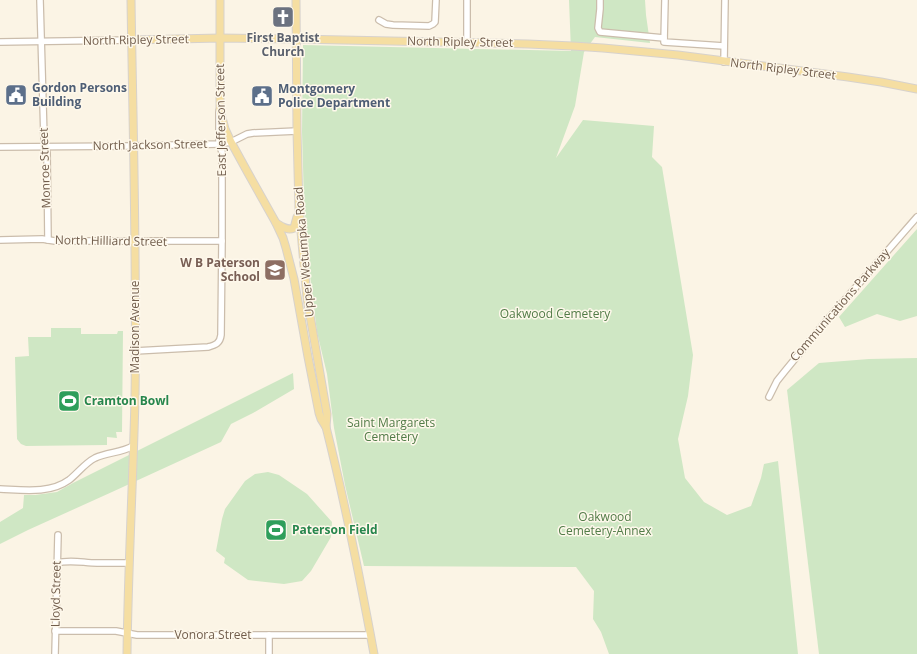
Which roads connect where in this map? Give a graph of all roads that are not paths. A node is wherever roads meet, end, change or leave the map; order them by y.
1 (40, 0) edge
2 (131, 0) edge
3 (220, 0) edge
4 (296, 0) edge
5 (436, 0) edge
6 (467, 0) edge
7 (600, 0) edge
8 (665, 0) edge
9 (725, 0) edge
10 (379, 20) dead end
11 (220, 38) junction
12 (296, 39) junction
13 (132, 40) junction
14 (664, 40) junction
15 (41, 41) junction
16 (0, 42) edge
17 (467, 43) junction
18 (724, 46) junction
19 (724, 62) junction
20 (917, 89) edge
21 (220, 94) junction
22 (297, 131) junction
23 (231, 142) junction
24 (219, 144) junction
25 (133, 146) junction
26 (0, 147) edge
27 (45, 147) junction
28 (299, 209) junction
29 (917, 217) edge
30 (276, 223) junction
31 (0, 240) edge
32 (48, 240) junction
33 (135, 240) junction
34 (222, 241) junction
35 (310, 321) junction
36 (302, 322) junction
37 (134, 351) junction
38 (769, 397) dead end
39 (326, 427) junction
40 (134, 446) junction
41 (0, 489) edge
42 (58, 535) dead end
43 (57, 563) junction
44 (129, 563) junction
45 (56, 631) junction
46 (127, 633) junction
47 (269, 635) junction
48 (370, 635) junction
49 (55, 654) edge
50 (127, 654) edge
51 (269, 654) edge
52 (374, 654) edge

1 - 15 street, Monroe Street
2 - 13 main road, Madison Avenue
3 - 11 main road, East Jefferson Street
4 - 12 main road, Upper Wetumpka Road
5 - 10 street
6 - 17 street
7 - 14 street
8 - 14 street
9 - 18 street
11 - 12 main road, North Ripley Street
11 - 13 main road, North Ripley Street
11 - 21 main road, East Jefferson Street
12 - 17 main road, North Ripley Street
12 - 22 main road, Upper Wetumpka Road
13 - 15 street, North Ripley Street
13 - 25 main road, Madison Avenue
14 - 18 street
15 - 16 street, North Ripley Street
15 - 27 street, Monroe Street
17 - 19 main road, North Ripley Street
18 - 19 street
19 - 20 main road, North Ripley Street
21 - 23 main road, Upper Wetumpka Road
21 - 24 street, East Jefferson Street
22 - 23 street, North Jackson Street
22 - 28 main road, Upper Wetumpka Road
23 - 24 street, North Jackson Street
23 - 30 main road, Upper Wetumpka Road
24 - 25 street, North Jackson Street
24 - 34 street, East Jefferson Street
25 - 27 street, North Jackson Street
25 - 33 main road, Madison Avenue
26 - 27 street, North Jackson Street
27 - 32 street, Monroe Street
28 - 30 main road
28 - 35 main road, Upper Wetumpka Road
29 - 38 street, Communications Parkway
30 - 36 main road, Upper Wetumpka Road
31 - 32 street, North Hilliard Street
32 - 33 street, North Hilliard Street
33 - 34 street, North Hilliard Street
33 - 37 main road, Madison Avenue
34 - 37 street, East Jefferson Street
35 - 36 main road
35 - 39 main road, Upper Wetumpka Road
36 - 39 main road, Upper Wetumpka Road
37 - 40 main road, Madison Avenue
39 - 48 main road, Upper Wetumpka Road
40 - 41 street
40 - 44 main road, Madison Avenue
42 - 43 street, Lloyd Street
43 - 44 street
43 - 45 street, Lloyd Street
44 - 46 main road, Madison Avenue
45 - 46 street, Vonora Street
45 - 49 street, Lloyd Street
46 - 47 street, Vonora Street
46 - 50 main road, Madison Avenue
47 - 48 street, Vonora Street
47 - 51 street
48 - 52 main road, Upper Wetumpka Road

